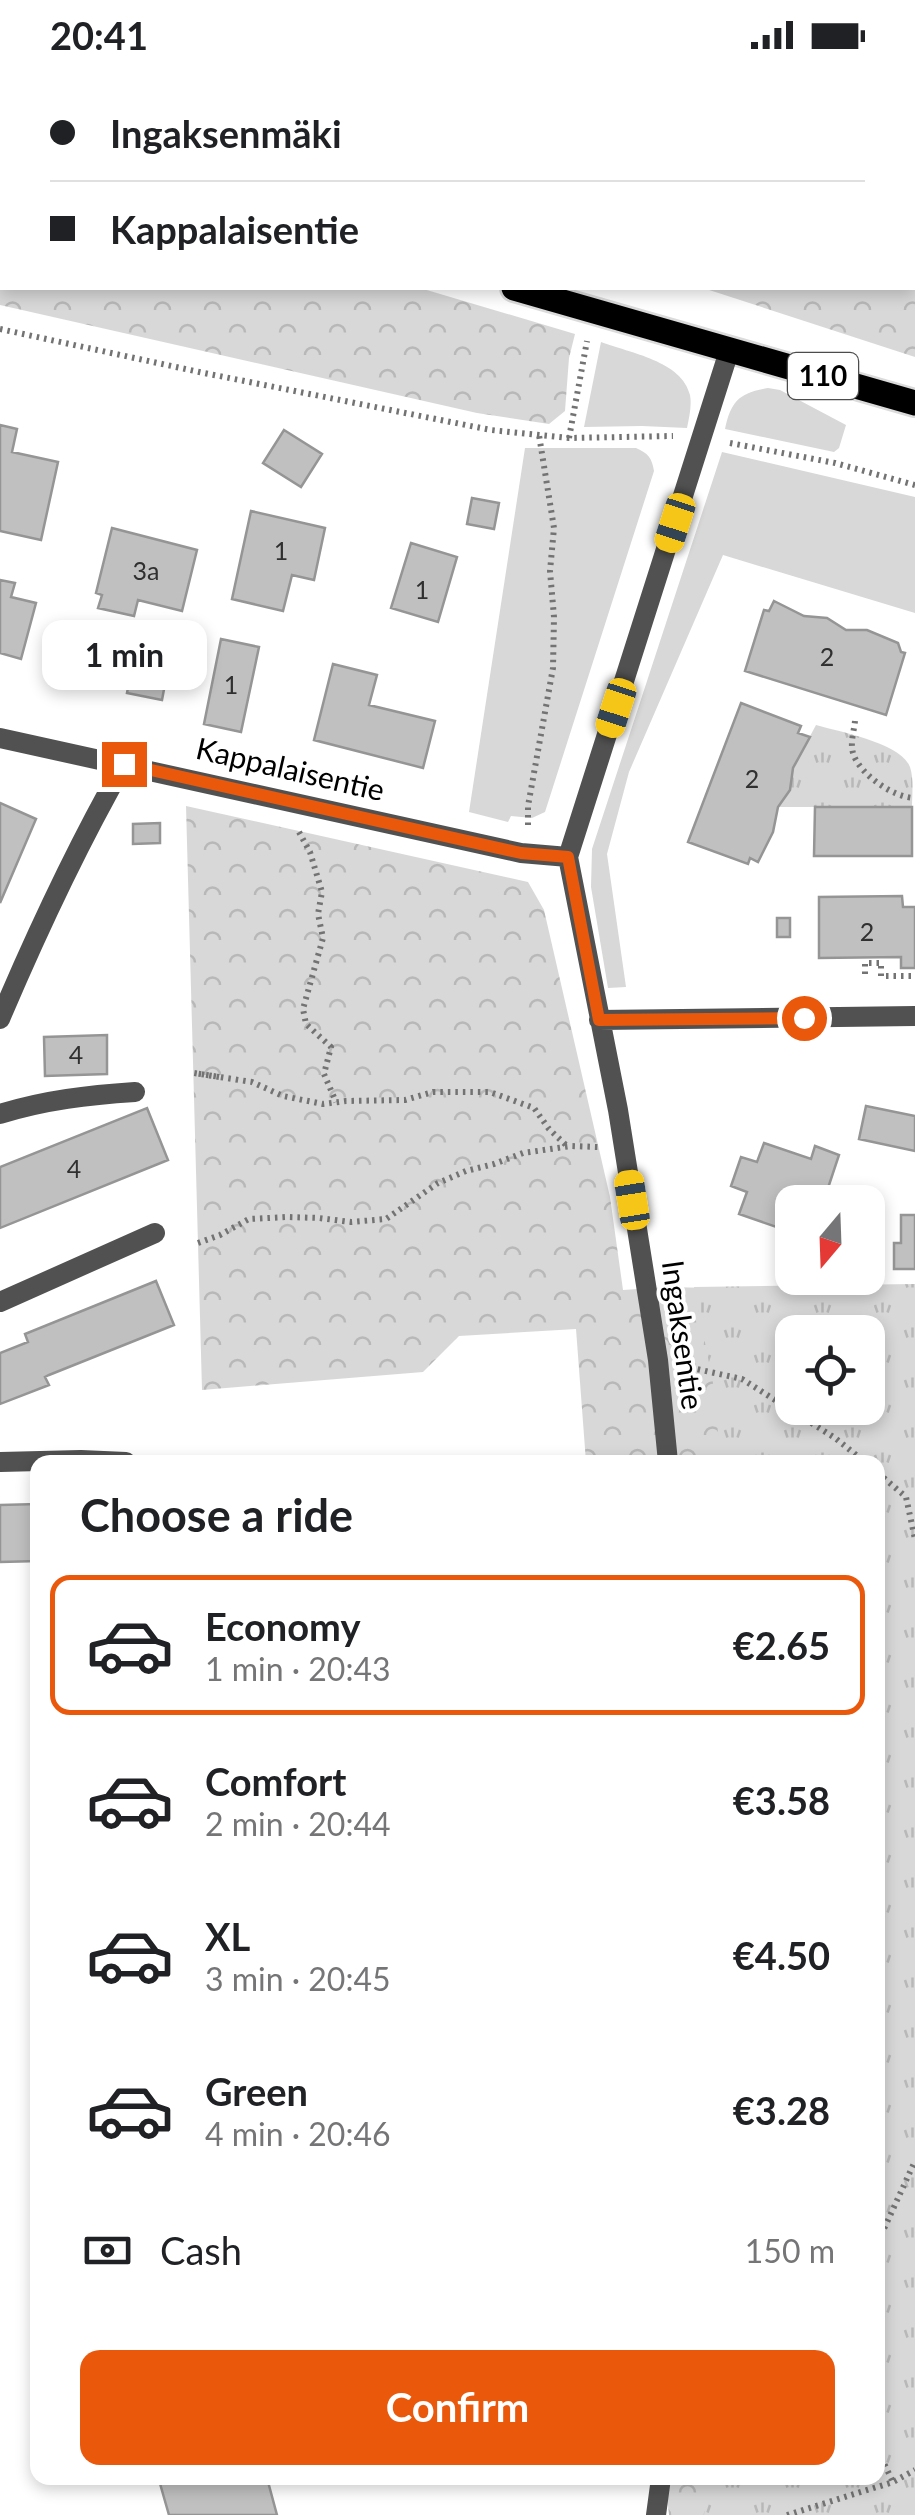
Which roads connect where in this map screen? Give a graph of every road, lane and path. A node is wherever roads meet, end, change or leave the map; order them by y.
1 (521, 290) edge
2 (596, 310) junction
3 (0, 328) edge
4 (730, 348) junction
5 (915, 403) edge
6 (539, 435) junction
7 (569, 438) junction
8 (702, 439) junction
9 (915, 485) edge
10 (855, 721) dead end
11 (0, 738) edge
12 (124, 764) junction
13 (915, 798) edge
14 (528, 828) dead end
15 (298, 830) dead end
16 (568, 857) junction
17 (865, 974) dead end
18 (915, 976) edge
19 (915, 1016) edge
20 (0, 1019) edge
21 (599, 1020) junction
22 (219, 1077) dead end
23 (135, 1092) dead end
24 (336, 1102) junction
25 (0, 1114) edge
26 (568, 1146) junction
27 (624, 1150) junction
28 (155, 1234) dead end
29 (198, 1243) dead end
30 (0, 1302) edge
31 (658, 1360) junction
32 (667, 1455) edge
33 (856, 1455) edge
34 (30, 1461) edge
35 (0, 1462) edge
36 (885, 1479) edge
37 (915, 1538) edge
38 (915, 2161) edge
39 (885, 2227) edge
40 (885, 2465) edge
41 (915, 2470) edge
42 (893, 2482) junction
43 (885, 2484) edge
44 (660, 2485) edge
45 (883, 2485) edge
46 (656, 2515) edge
47 (787, 2515) edge

1 - 2 main road, 110
2 - 4 main road, 110
2 - 7 path
3 - 6 path
4 - 5 main road, 110
4 - 8 street, Ingaksentie
6 - 7 path
6 - 14 path
7 - 8 path
8 - 9 path
8 - 16 street, Ingaksentie
10 - 13 path
11 - 12 street, Kappalaisentie
12 - 16 street, Kappalaisentie
12 - 20 street
15 - 24 path
16 - 21 street, Ingaksentie
17 - 18 path
19 - 21 street
21 - 27 street, Ingaksentie
22 - 24 path
23 - 25 street
24 - 26 path
26 - 27 path
26 - 29 path
27 - 31 street, Ingaksentie
28 - 30 street
31 - 32 street, Ingaksentie
31 - 33 path
34 - 35 street
36 - 37 path
38 - 39 path
40 - 42 path
41 - 42 path
42 - 43 path
44 - 46 street
45 - 47 path

